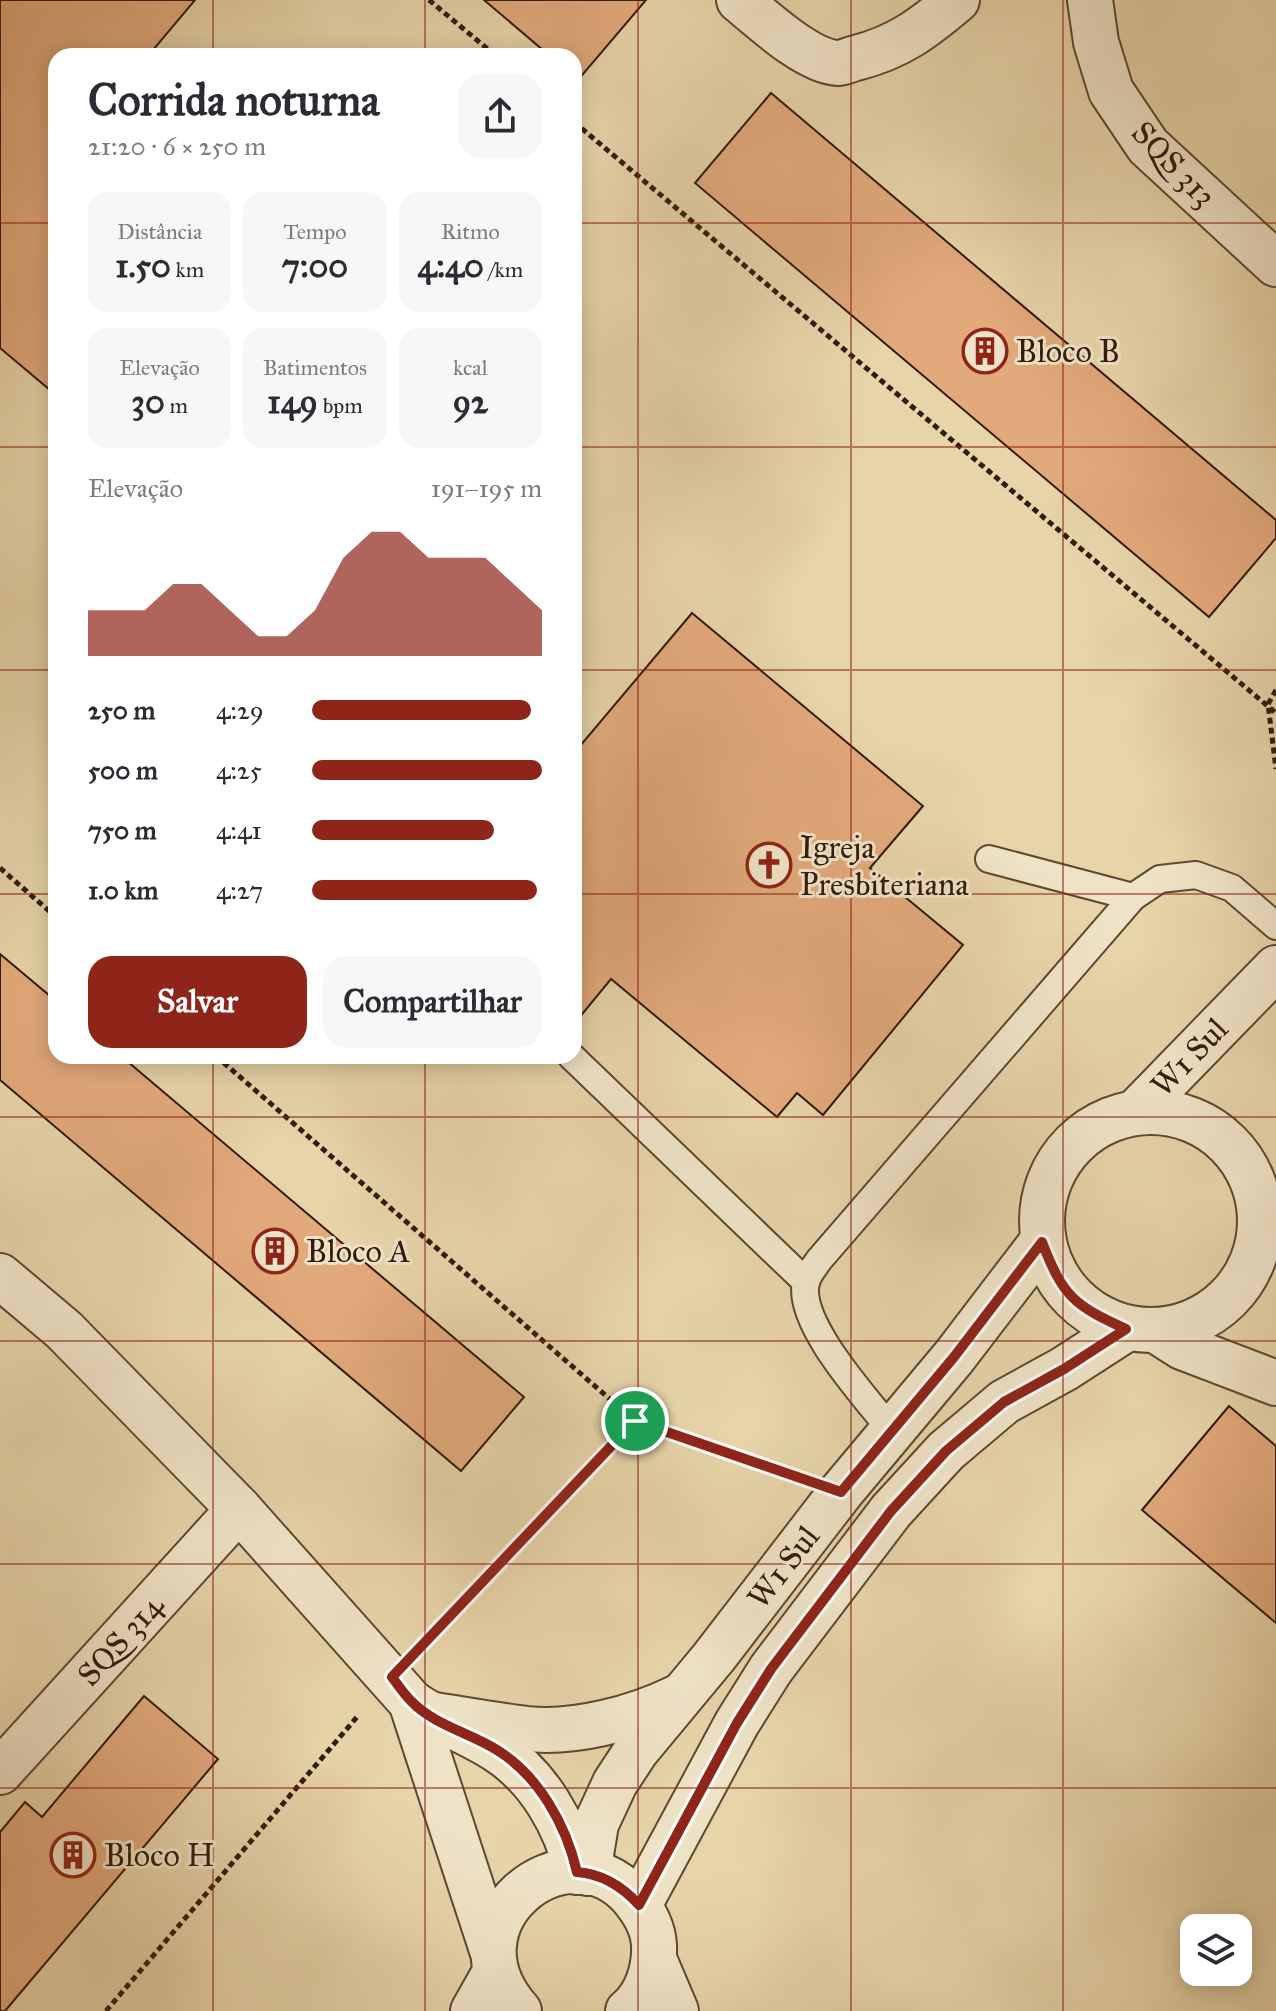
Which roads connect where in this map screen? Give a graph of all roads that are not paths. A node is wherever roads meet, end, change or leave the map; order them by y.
1 (739, 0) edge
2 (957, 0) edge
3 (1090, 0) edge
4 (1276, 264) edge
5 (989, 859) dead end
6 (1133, 897) junction
7 (1276, 926) edge
8 (1276, 968) edge
9 (579, 1064) edge
10 (1136, 1112) junction
11 (1276, 1170) edge
12 (1266, 1225) edge
13 (1042, 1242) junction
14 (0, 1276) edge
15 (806, 1282) junction
16 (1141, 1330) junction
17 (1276, 1383) edge
18 (892, 1431) junction
19 (239, 1509) junction
20 (680, 1696) junction
21 (410, 1698) junction
22 (0, 1772) edge
23 (582, 1872) junction
24 (639, 1905) junction
25 (654, 1959) junction
26 (494, 1961) junction
27 (473, 2011) edge
28 (519, 2011) edge
29 (628, 2011) edge
30 (676, 2011) edge

1 - 2 street
3 - 4 street, SQS 313
5 - 6 lane
6 - 7 lane
6 - 15 lane
8 - 10 street, W1 Sul
9 - 15 lane
10 - 12 street
10 - 13 street
11 - 12 street
12 - 16 street
13 - 16 street
13 - 18 street, W1 Sul
14 - 19 street
15 - 18 lane
16 - 17 street
16 - 24 street, W1 Sul
18 - 20 street, W1 Sul
19 - 21 street
19 - 22 street, SQS 314
20 - 21 street
20 - 23 street, W1 Sul
21 - 23 street
21 - 26 street
23 - 24 street
23 - 26 street
24 - 25 street
25 - 29 street
25 - 30 street
26 - 27 street
26 - 28 street

